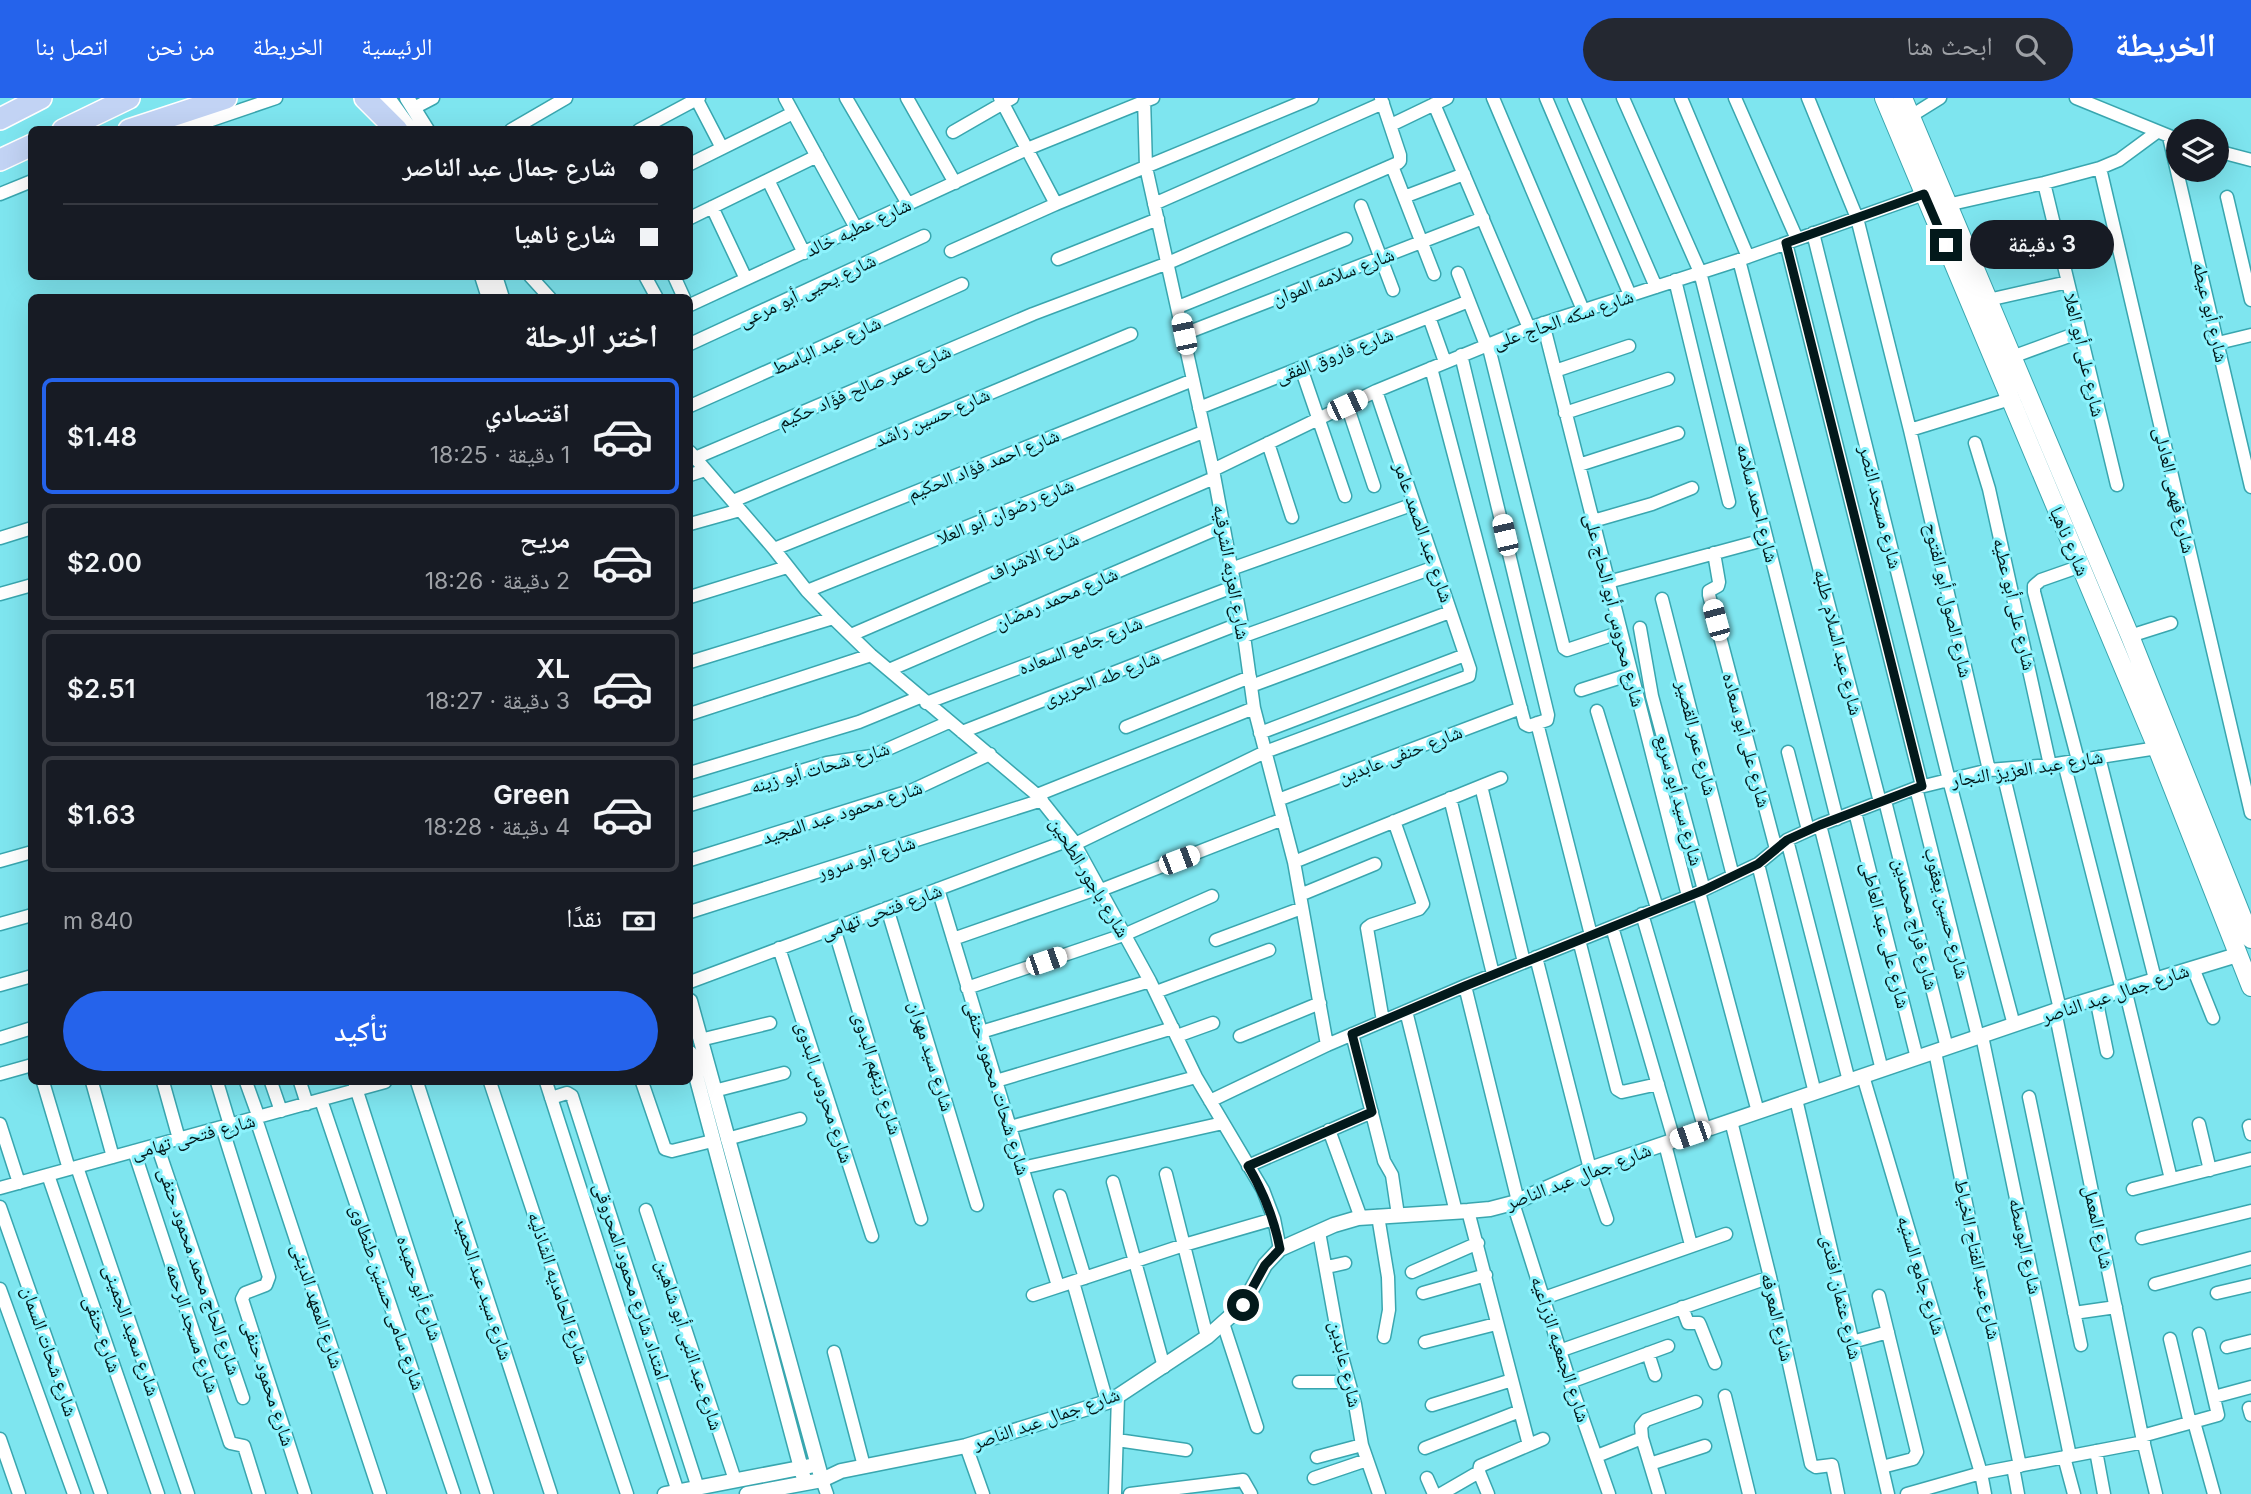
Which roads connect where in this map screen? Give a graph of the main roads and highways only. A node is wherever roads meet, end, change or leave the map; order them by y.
1 (41, 98) edge
2 (129, 98) edge
3 (226, 98) edge
4 (365, 98) edge
5 (1884, 98) edge
6 (1903, 98) edge
7 (0, 119) edge
8 (71, 126) edge
9 (141, 126) edge
10 (391, 126) edge
11 (2251, 939) edge
12 (2244, 953) edge
13 (2251, 987) edge

1 - 7 highway
2 - 8 highway
3 - 9 highway
4 - 10 highway
5 - 12 main road, شارع ناهيا
6 - 11 main road, شارع ناهيا
12 - 13 main road, شارع ناهيا

